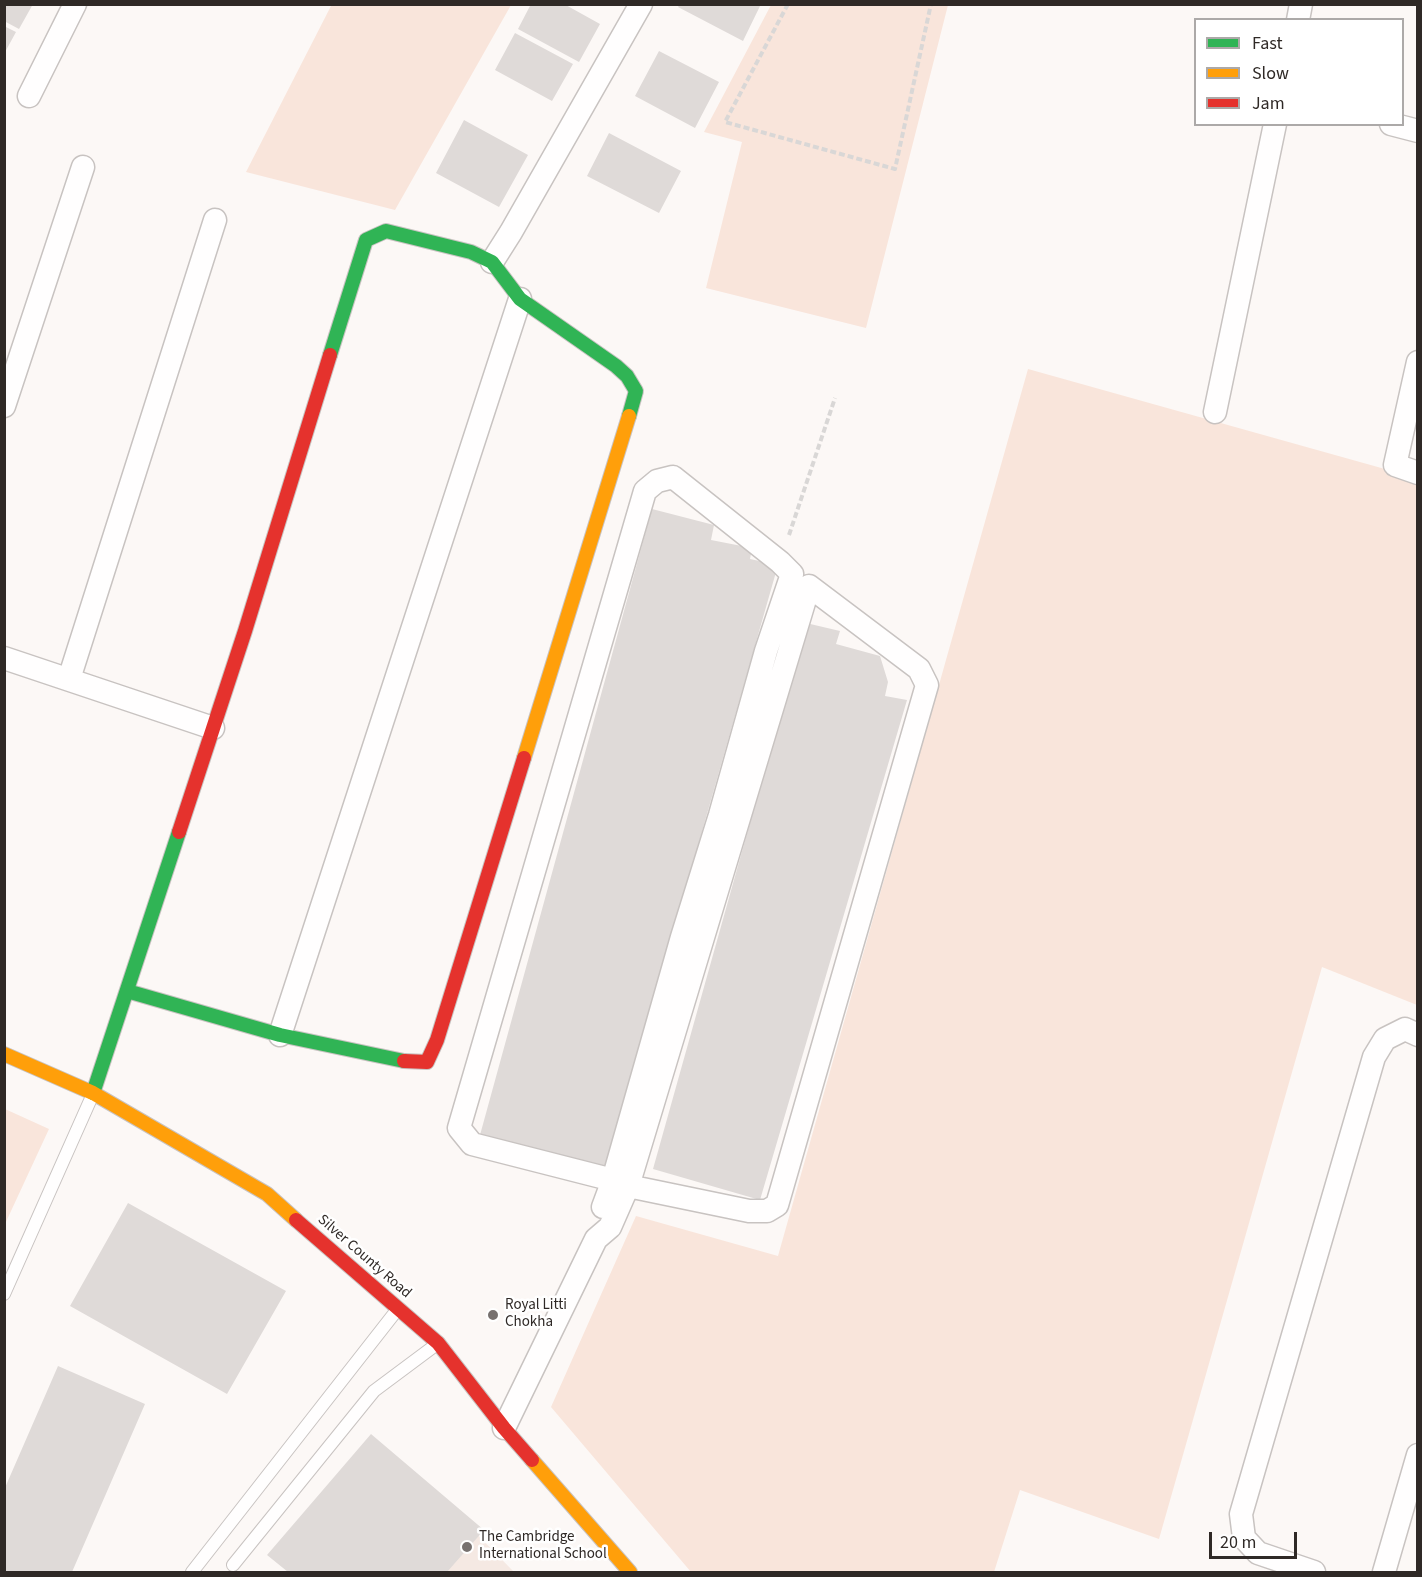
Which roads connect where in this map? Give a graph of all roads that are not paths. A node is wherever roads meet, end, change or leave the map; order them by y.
1 (75, 4) edge
2 (641, 4) edge
3 (29, 96) dead end
4 (1275, 126) edge
5 (1399, 126) edge
6 (1418, 131) edge
7 (83, 166) dead end
8 (215, 220) dead end
9 (492, 262) junction
10 (520, 299) junction
11 (1418, 362) edge
12 (4, 406) edge
13 (1215, 412) dead end
14 (1418, 473) edge
15 (4, 658) edge
16 (69, 679) junction
17 (213, 728) junction
18 (127, 991) junction
19 (280, 1035) junction
20 (1418, 1035) edge
21 (4, 1054) edge
22 (93, 1093) junction
23 (621, 1183) junction
24 (4, 1294) edge
25 (398, 1309) junction
26 (438, 1343) junction
27 (504, 1428) junction
28 (1418, 1455) edge
29 (233, 1565) dead end
30 (192, 1572) edge
31 (630, 1572) edge
32 (1314, 1572) edge
33 (1384, 1572) edge

1 - 3 street
2 - 9 street
4 - 13 street
5 - 6 street
7 - 12 street
8 - 16 street
9 - 10 street
9 - 17 street
10 - 19 street
10 - 19 street
11 - 14 street
15 - 16 street
16 - 17 street
17 - 18 street
18 - 19 street
18 - 22 street
20 - 32 street
21 - 22 street, Silver County Road
22 - 24 lane
22 - 25 street, Silver County Road
23 - 23 street
23 - 23 street
23 - 27 street
25 - 26 street, Silver County Road
25 - 30 lane
26 - 27 street, Silver County Road
26 - 29 lane
27 - 31 street, Silver County Road
28 - 33 street

